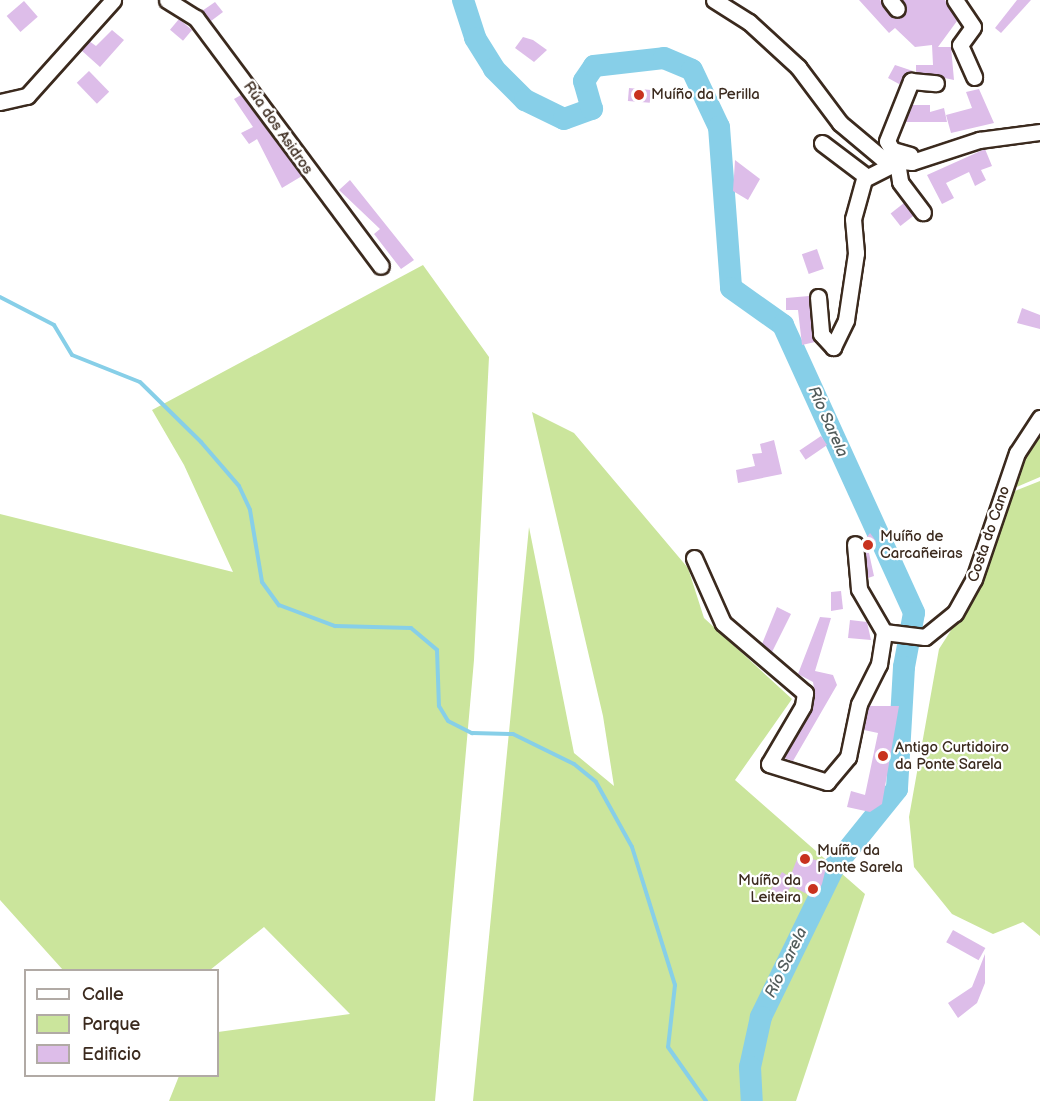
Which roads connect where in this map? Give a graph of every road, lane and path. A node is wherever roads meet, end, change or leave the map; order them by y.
1 (113, 0) edge
2 (167, 0) edge
3 (714, 0) edge
4 (737, 0) edge
5 (954, 0) edge
6 (739, 16) junction
7 (974, 77) dead end
8 (936, 83) dead end
9 (0, 102) edge
10 (1040, 132) edge
11 (822, 143) dead end
12 (890, 160) junction
13 (920, 160) junction
14 (867, 177) junction
15 (923, 212) dead end
16 (381, 266) dead end
17 (818, 297) dead end
18 (1040, 418) edge
19 (855, 544) dead end
20 (694, 558) dead end
21 (886, 632) junction

1 - 9 street
2 - 16 street, Rúa dos Asidros
3 - 6 street
4 - 6 street
5 - 7 street
6 - 12 street
8 - 13 street
10 - 13 street
11 - 14 street
12 - 13 street
12 - 14 street
12 - 15 street
14 - 17 street
18 - 21 street, Costa do Cano
19 - 21 street
20 - 21 street

